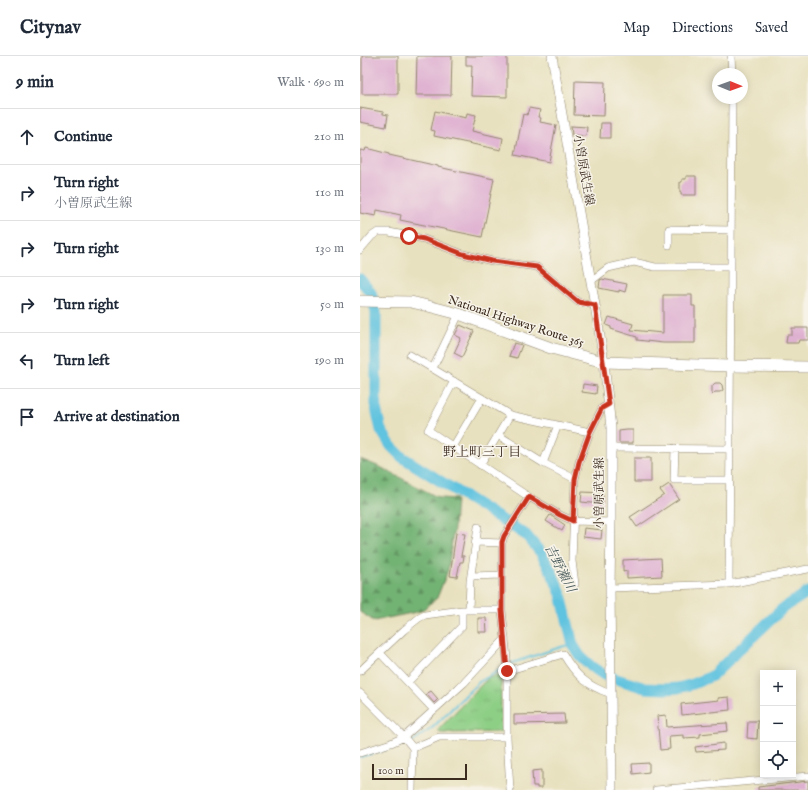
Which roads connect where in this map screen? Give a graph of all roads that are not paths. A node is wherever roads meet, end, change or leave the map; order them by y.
1 (552, 56) edge
2 (731, 56) edge
3 (732, 68) edge
4 (732, 104) edge
5 (731, 230) junction
6 (669, 246) dead end
7 (360, 250) edge
8 (731, 267) junction
9 (591, 281) junction
10 (360, 301) edge
11 (595, 305) junction
12 (459, 314) junction
13 (410, 355) dead end
14 (604, 362) junction
15 (730, 366) junction
16 (808, 367) edge
17 (433, 368) junction
18 (454, 381) junction
19 (482, 398) junction
20 (609, 404) junction
21 (510, 415) junction
22 (558, 425) junction
23 (590, 432) junction
24 (498, 435) junction
25 (453, 447) junction
26 (611, 448) junction
27 (675, 448) junction
28 (729, 449) junction
29 (543, 463) junction
30 (480, 465) junction
31 (575, 479) junction
32 (729, 480) junction
33 (529, 497) junction
34 (573, 521) junction
35 (611, 522) junction
36 (478, 527) dead end
37 (503, 539) junction
38 (475, 542) junction
39 (808, 569) edge
40 (502, 575) junction
41 (471, 576) junction
42 (575, 584) dead end
43 (729, 584) junction
44 (610, 588) junction
45 (462, 610) junction
46 (470, 610) junction
47 (502, 610) junction
48 (505, 639) junction
49 (380, 653) junction
50 (360, 671) edge
51 (507, 671) junction
52 (408, 682) junction
53 (611, 692) junction
54 (360, 693) edge
55 (363, 701) edge
56 (434, 710) junction
57 (404, 737) junction
58 (507, 738) junction
59 (413, 748) junction
60 (360, 753) edge
61 (808, 776) edge
62 (719, 787) edge
63 (412, 790) edge
64 (510, 790) edge
65 (612, 790) edge
66 (656, 790) edge

1 - 9 main road, 小曽原武生線
2 - 3 street
4 - 5 street
5 - 6 street
5 - 8 street
7 - 11 street
8 - 9 street
8 - 15 street
9 - 11 main road, 小曽原武生線
10 - 12 highway, National Highway Route 365
11 - 14 main road, 小曽原武生線
12 - 14 highway, National Highway Route 365
12 - 17 street
13 - 17 street
14 - 15 highway, National Highway Route 365
14 - 20 main road, 小曽原武生線
15 - 16 highway, National Highway Route 365
15 - 28 street
17 - 18 street
18 - 19 street
18 - 25 street
19 - 21 street
19 - 25 street
20 - 23 street
20 - 26 main road, 小曽原武生線
21 - 22 street
21 - 24 street
22 - 23 street
22 - 29 street
23 - 31 street
24 - 29 street
24 - 30 street
25 - 30 street
26 - 27 street
26 - 35 main road, 小曽原武生線
27 - 28 street
27 - 32 street
28 - 32 street
29 - 31 street
30 - 33 street
31 - 34 street
32 - 43 street
33 - 34 street
33 - 37 street
34 - 35 street
34 - 42 street
35 - 44 main road, 小曽原武生線
36 - 38 street
37 - 38 street
37 - 40 street
38 - 41 street
39 - 43 street
40 - 41 street
40 - 47 street
41 - 46 street
43 - 44 street
44 - 53 main road, 小曽原武生線
45 - 46 street
45 - 49 street
45 - 52 street
46 - 47 street
47 - 48 street
48 - 51 street
48 - 56 street
49 - 50 street
49 - 52 street
51 - 53 street
51 - 58 street
52 - 56 street
53 - 65 main road, 小曽原武生線
54 - 55 street
55 - 57 street
56 - 57 street
57 - 59 street
57 - 60 street
58 - 59 street
58 - 64 street
59 - 63 street
61 - 62 street
62 - 66 street

